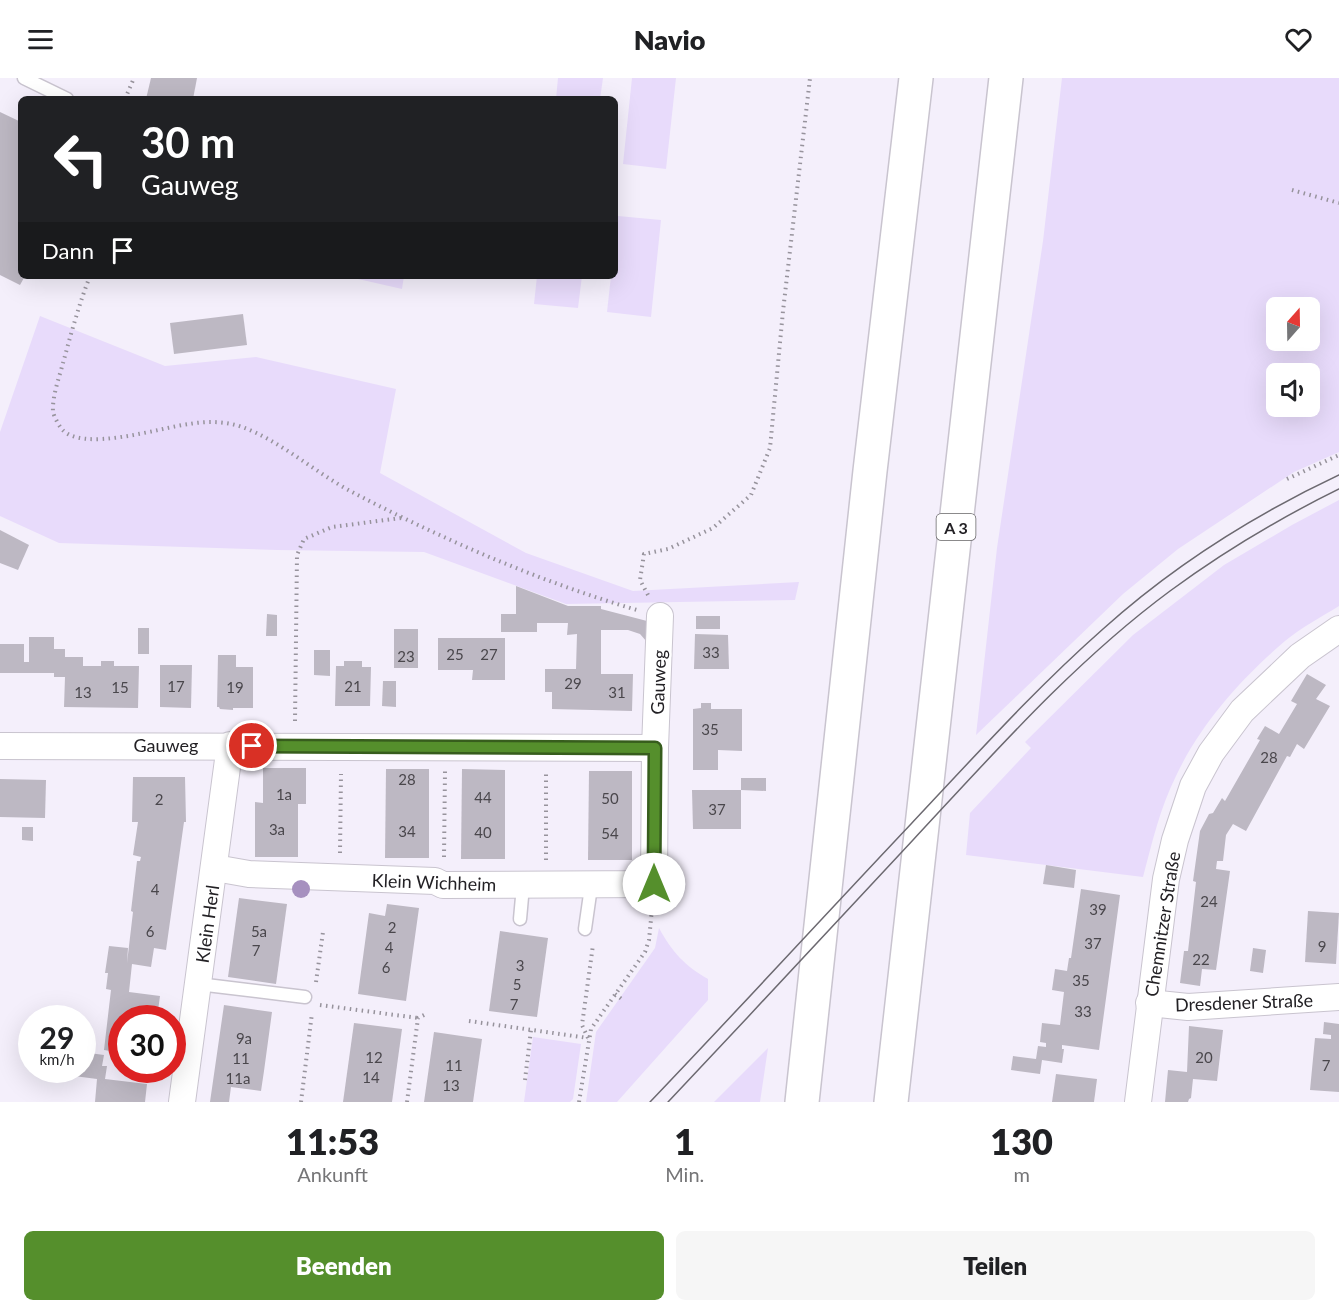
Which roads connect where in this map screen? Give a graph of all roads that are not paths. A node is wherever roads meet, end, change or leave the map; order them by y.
1 (24, 78) edge
2 (916, 78) edge
3 (1006, 78) edge
4 (61, 96) edge
5 (660, 616) road end
6 (1339, 629) edge
7 (230, 745) junction
8 (0, 746) edge
9 (655, 748) junction
10 (215, 868) junction
11 (654, 884) joint
12 (534, 885) junction
13 (589, 885) junction
14 (520, 919) dead end
15 (585, 929) road end
16 (198, 984) junction
17 (1339, 997) edge
18 (309, 1000) road end
19 (1149, 1003) junction
20 (182, 1102) edge
21 (802, 1102) edge
22 (891, 1102) edge
23 (1138, 1102) edge

1 - 4 lane
2 - 21 highway
3 - 22 highway, A 3
5 - 9 street, Gauweg
6 - 19 street, Chemnitzer Straße
7 - 8 street, Gauweg
7 - 9 street, Gauweg
7 - 10 street, Klein Herl
9 - 11 street, Gauweg
10 - 12 street, Klein Wichheim
10 - 16 street, Klein Herl
11 - 13 street, Klein Wichheim
12 - 13 street, Klein Wichheim
12 - 14 lane
13 - 15 lane
16 - 18 lane
16 - 20 street, Klein Herl
17 - 19 street, Dresdener Straße
19 - 23 street, Chemnitzer Straße

